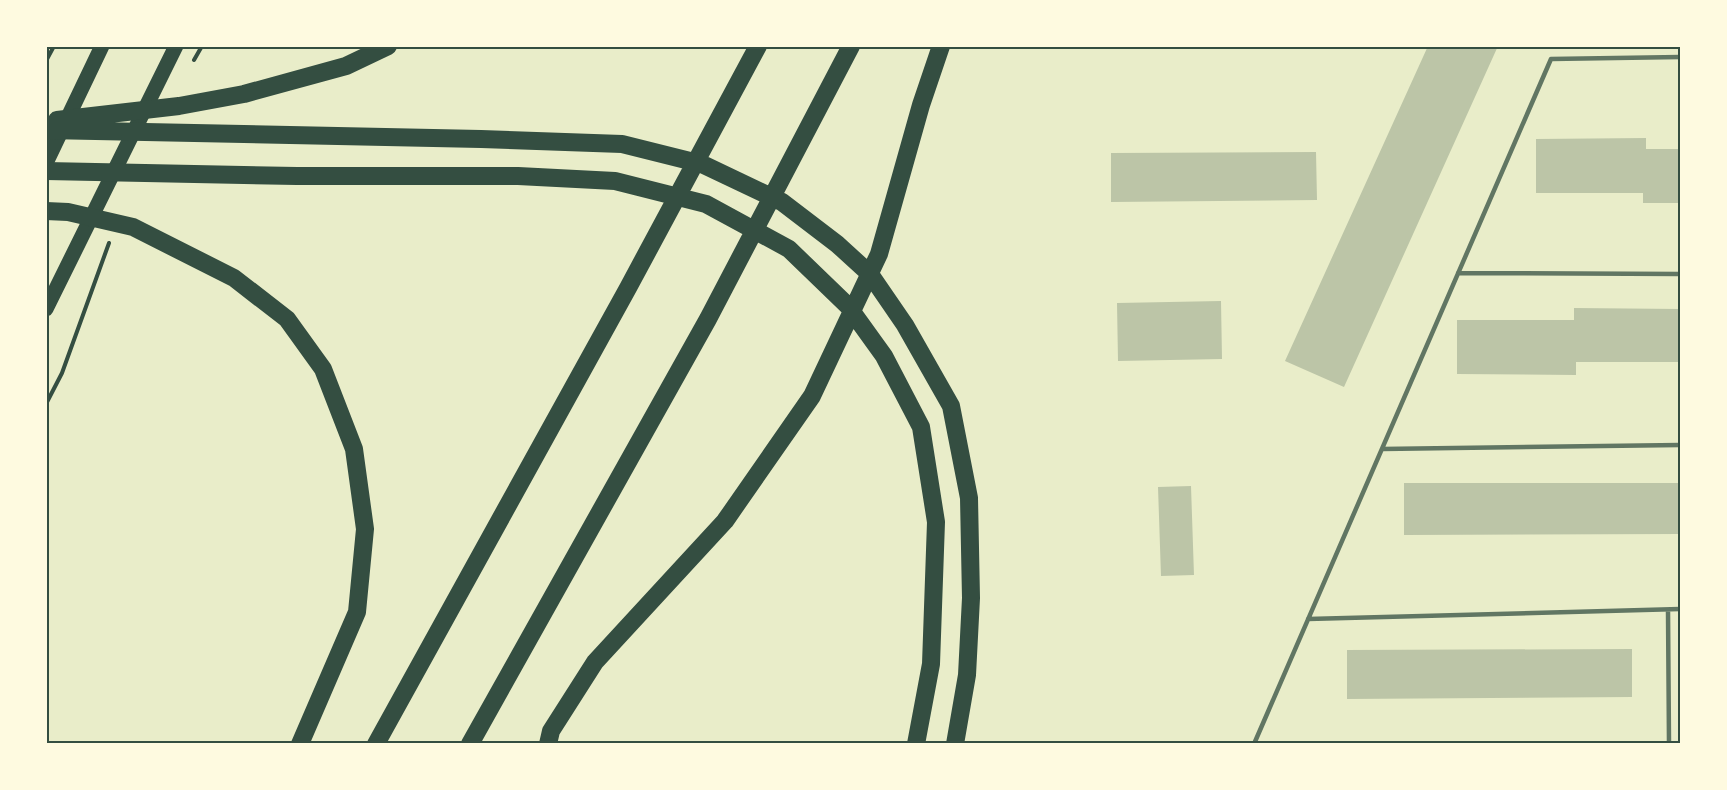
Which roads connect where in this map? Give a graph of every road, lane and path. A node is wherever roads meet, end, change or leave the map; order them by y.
1 (54, 46) edge
2 (102, 46) edge
3 (176, 46) edge
4 (388, 46) edge
5 (758, 46) edge
6 (851, 46) edge
7 (941, 46) edge
8 (1680, 57) edge
9 (46, 62) edge
10 (46, 121) edge
11 (46, 130) edge
12 (46, 163) edge
13 (46, 171) edge
14 (46, 212) edge
15 (1458, 273) junction
16 (870, 274) junction
17 (1680, 274) edge
18 (46, 309) edge
19 (1680, 445) edge
20 (1382, 449) junction
21 (1668, 609) junction
22 (1680, 609) edge
23 (1308, 619) junction
24 (300, 744) edge
25 (376, 744) edge
26 (470, 744) edge
27 (548, 744) edge
28 (916, 744) edge
29 (955, 744) edge
30 (1254, 744) edge
31 (1669, 744) edge

1 - 9 path
2 - 12 main road
3 - 18 main road
4 - 10 highway
5 - 25 highway
6 - 26 highway
7 - 16 highway
8 - 15 lane
11 - 16 highway
13 - 28 highway
14 - 24 highway
15 - 17 lane
15 - 20 lane
16 - 27 highway
16 - 29 highway
19 - 20 lane
20 - 23 lane
21 - 22 lane
21 - 23 lane
21 - 31 lane
23 - 30 lane

